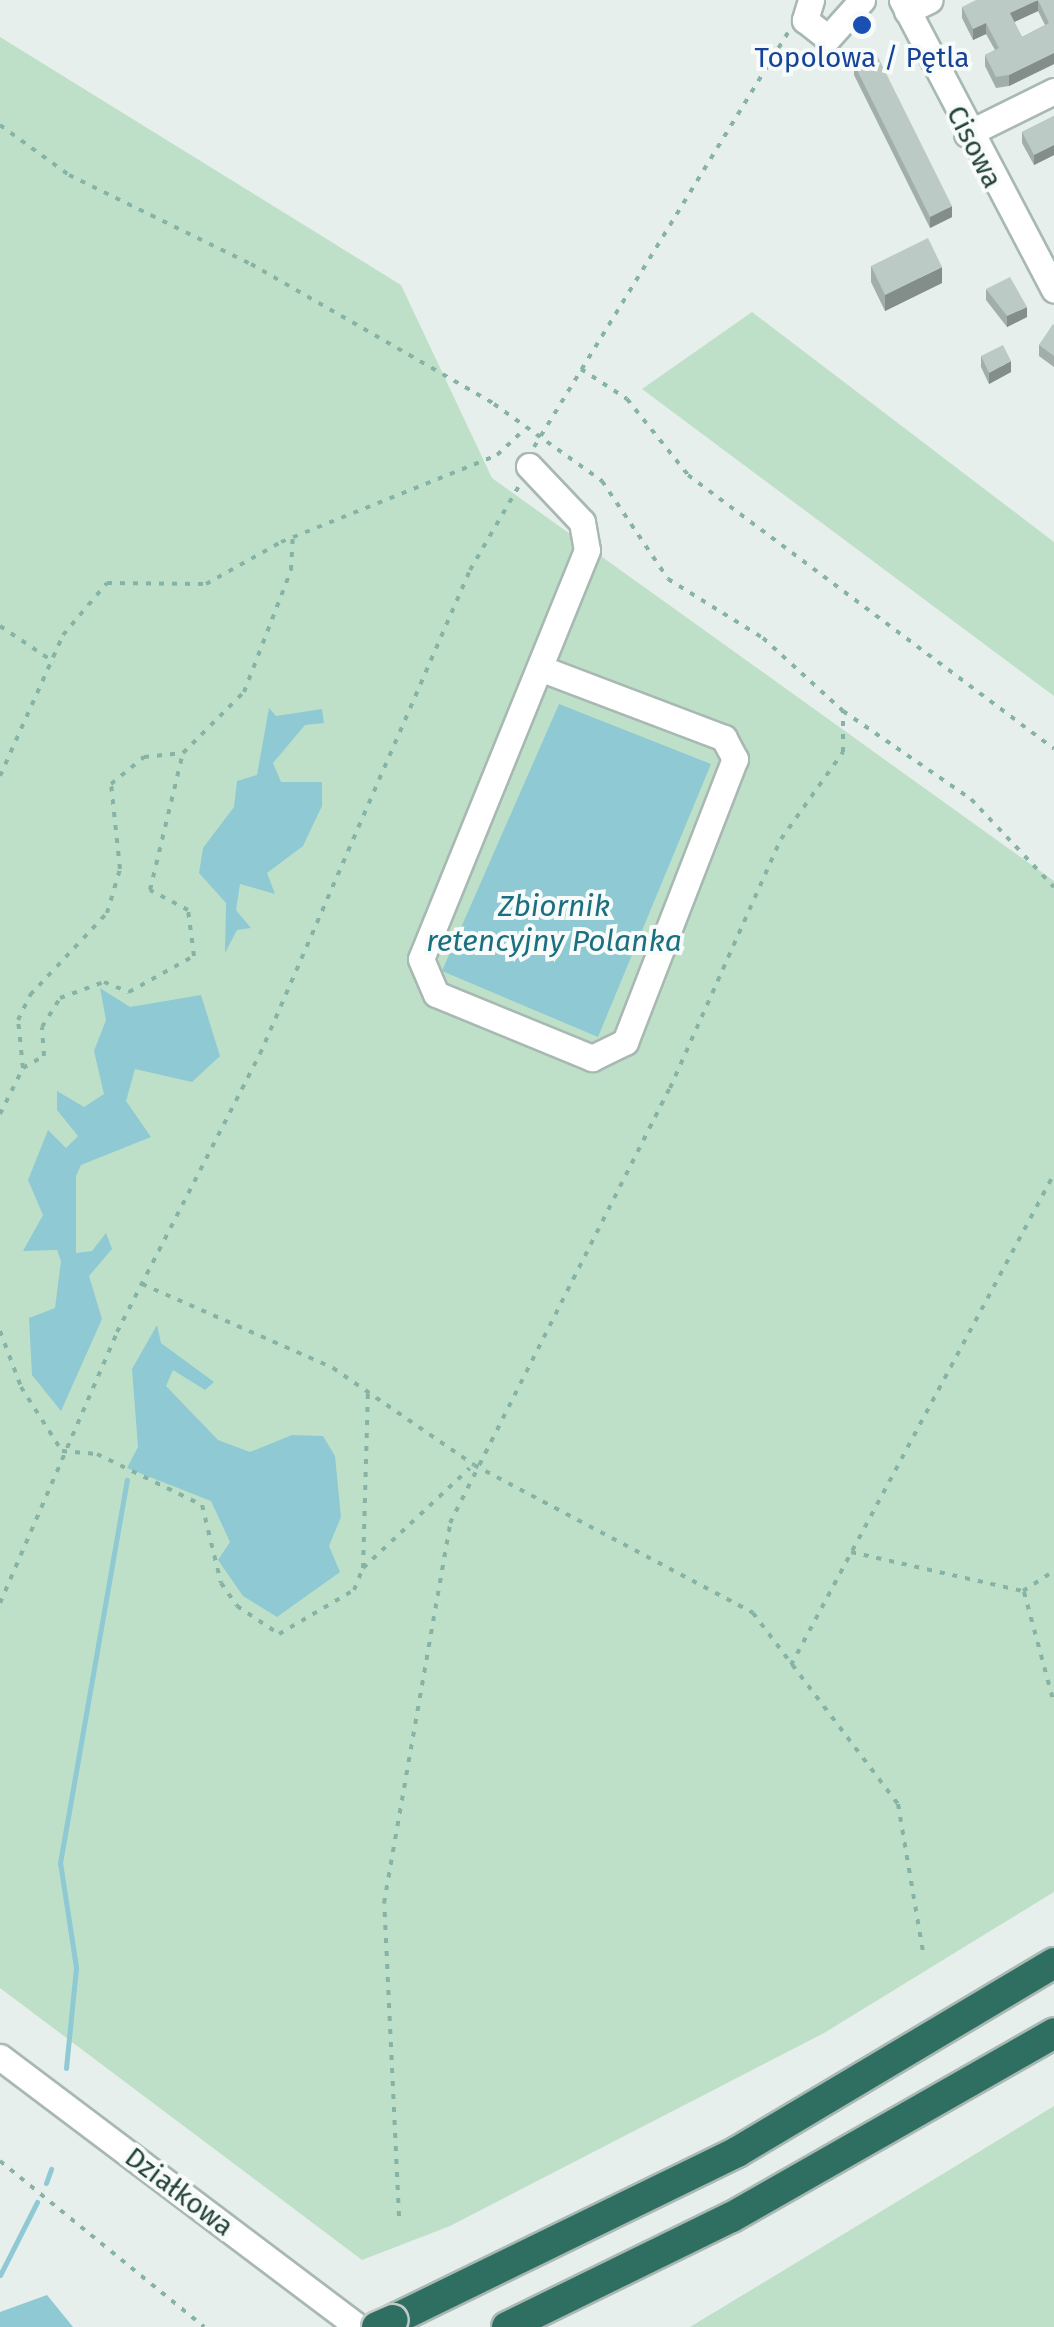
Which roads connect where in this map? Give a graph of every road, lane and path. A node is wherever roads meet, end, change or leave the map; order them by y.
1 (862, 0) edge
2 (913, 4) edge
3 (808, 5) edge
4 (1054, 91) edge
5 (0, 124) edge
6 (967, 134) junction
7 (1054, 289) edge
8 (579, 368) junction
9 (524, 430) junction
10 (536, 440) junction
11 (530, 466) junction
12 (293, 537) junction
13 (0, 626) edge
14 (54, 662) junction
15 (545, 670) junction
16 (842, 711) junction
17 (1054, 749) edge
18 (182, 753) junction
19 (0, 776) edge
20 (1054, 887) edge
21 (23, 1068) junction
22 (0, 1114) edge
23 (1054, 1174) edge
24 (142, 1284) junction
25 (0, 1331) edge
26 (368, 1391) junction
27 (62, 1450) junction
28 (474, 1465) junction
29 (851, 1552) junction
30 (363, 1568) junction
31 (1054, 1571) edge
32 (1024, 1591) junction
33 (0, 1603) edge
34 (790, 1665) junction
35 (1054, 1703) edge
36 (924, 1958) dead end
37 (1054, 1963) edge
38 (1054, 2034) edge
39 (0, 2057) edge
40 (0, 2161) edge
41 (399, 2216) dead end
42 (385, 2324) edge
43 (204, 2327) edge
44 (358, 2327) edge
45 (507, 2327) edge

1 - 3 street
2 - 6 street, Cisowa
3 - 8 path
4 - 6 street
5 - 9 path
6 - 7 street, Cisowa
8 - 10 path
8 - 17 path
9 - 10 path
9 - 12 path
10 - 11 path
10 - 16 path
11 - 15 street
11 - 24 path
12 - 14 path
12 - 18 path
13 - 14 path
14 - 19 path
15 - 15 street
16 - 20 path
16 - 28 path
18 - 21 path
18 - 21 path
21 - 22 path
23 - 29 path
24 - 26 path
24 - 27 path
25 - 27 path
26 - 28 path
26 - 30 path
27 - 30 path
27 - 33 path
28 - 30 path
28 - 34 path
28 - 41 path
29 - 32 path
29 - 34 path
31 - 32 path
32 - 35 path
34 - 36 path
37 - 42 highway
38 - 45 highway
39 - 44 street, Działkowa
40 - 43 path

